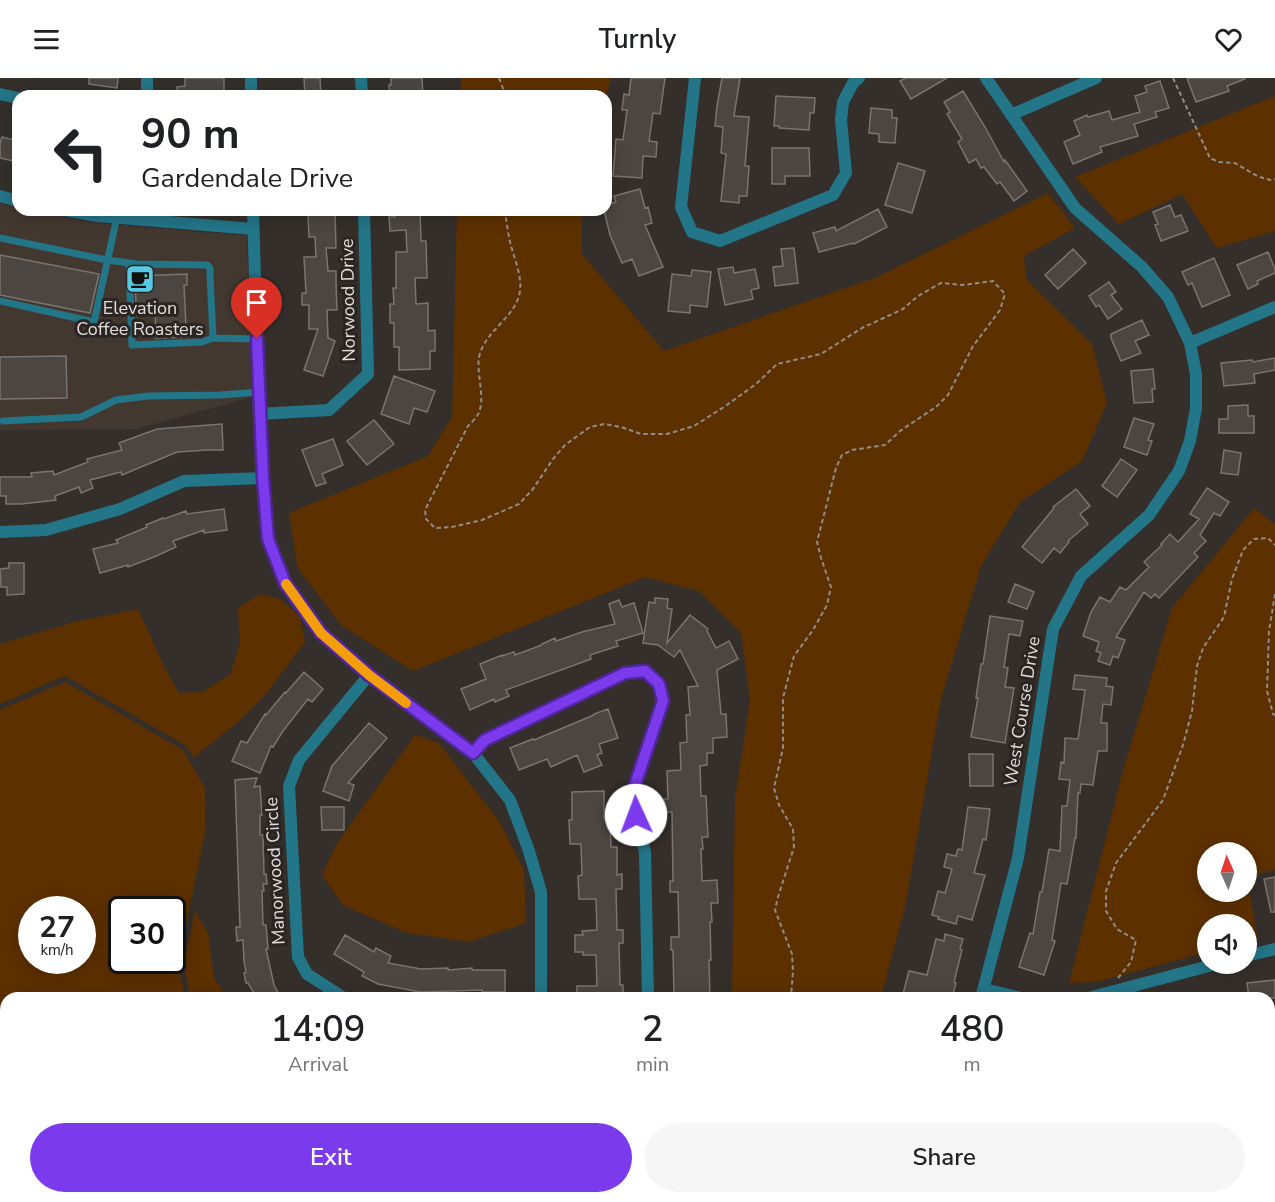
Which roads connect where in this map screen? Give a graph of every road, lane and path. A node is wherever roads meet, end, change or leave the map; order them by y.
1 (695, 78) edge
2 (859, 78) edge
3 (986, 78) edge
4 (1096, 78) edge
5 (1173, 78) edge
6 (1011, 115) junction
7 (1275, 179) edge
8 (97, 216) edge
9 (253, 216) edge
10 (364, 216) edge
11 (506, 216) edge
12 (117, 218) junction
13 (253, 229) junction
14 (0, 238) edge
15 (107, 260) junction
16 (129, 263) junction
17 (0, 301) edge
18 (1275, 307) edge
19 (213, 338) junction
20 (257, 339) junction
21 (1190, 343) junction
22 (258, 392) junction
23 (259, 414) junction
24 (3, 421) dead end
25 (263, 478) junction
26 (0, 532) edge
27 (1275, 545) edge
28 (1275, 594) edge
29 (369, 675) junction
30 (1275, 715) edge
31 (473, 753) junction
32 (1275, 949) edge
33 (1257, 953) edge
34 (1197, 969) edge
35 (335, 992) edge
36 (541, 992) edge
37 (648, 992) edge
38 (792, 992) edge
39 (983, 992) edge
40 (1107, 992) edge
41 (1110, 992) edge

1 - 2 street
3 - 6 street, West Course Drive
4 - 6 street
5 - 7 path
6 - 21 street, West Course Drive
8 - 12 street
9 - 13 street
10 - 23 street, Norwood Drive
11 - 38 path
12 - 13 street
12 - 15 lane
13 - 20 street
14 - 15 lane
15 - 16 lane
15 - 17 lane
16 - 19 lane
16 - 19 lane
18 - 21 street
19 - 20 lane
20 - 22 street
21 - 39 street, West Course Drive
22 - 23 street
22 - 24 lane
23 - 25 street
25 - 26 street
25 - 29 street
27 - 40 path
28 - 30 path
29 - 31 street
29 - 35 street, Manorwood Circle
31 - 36 street
31 - 37 street
32 - 33 street
34 - 41 street

